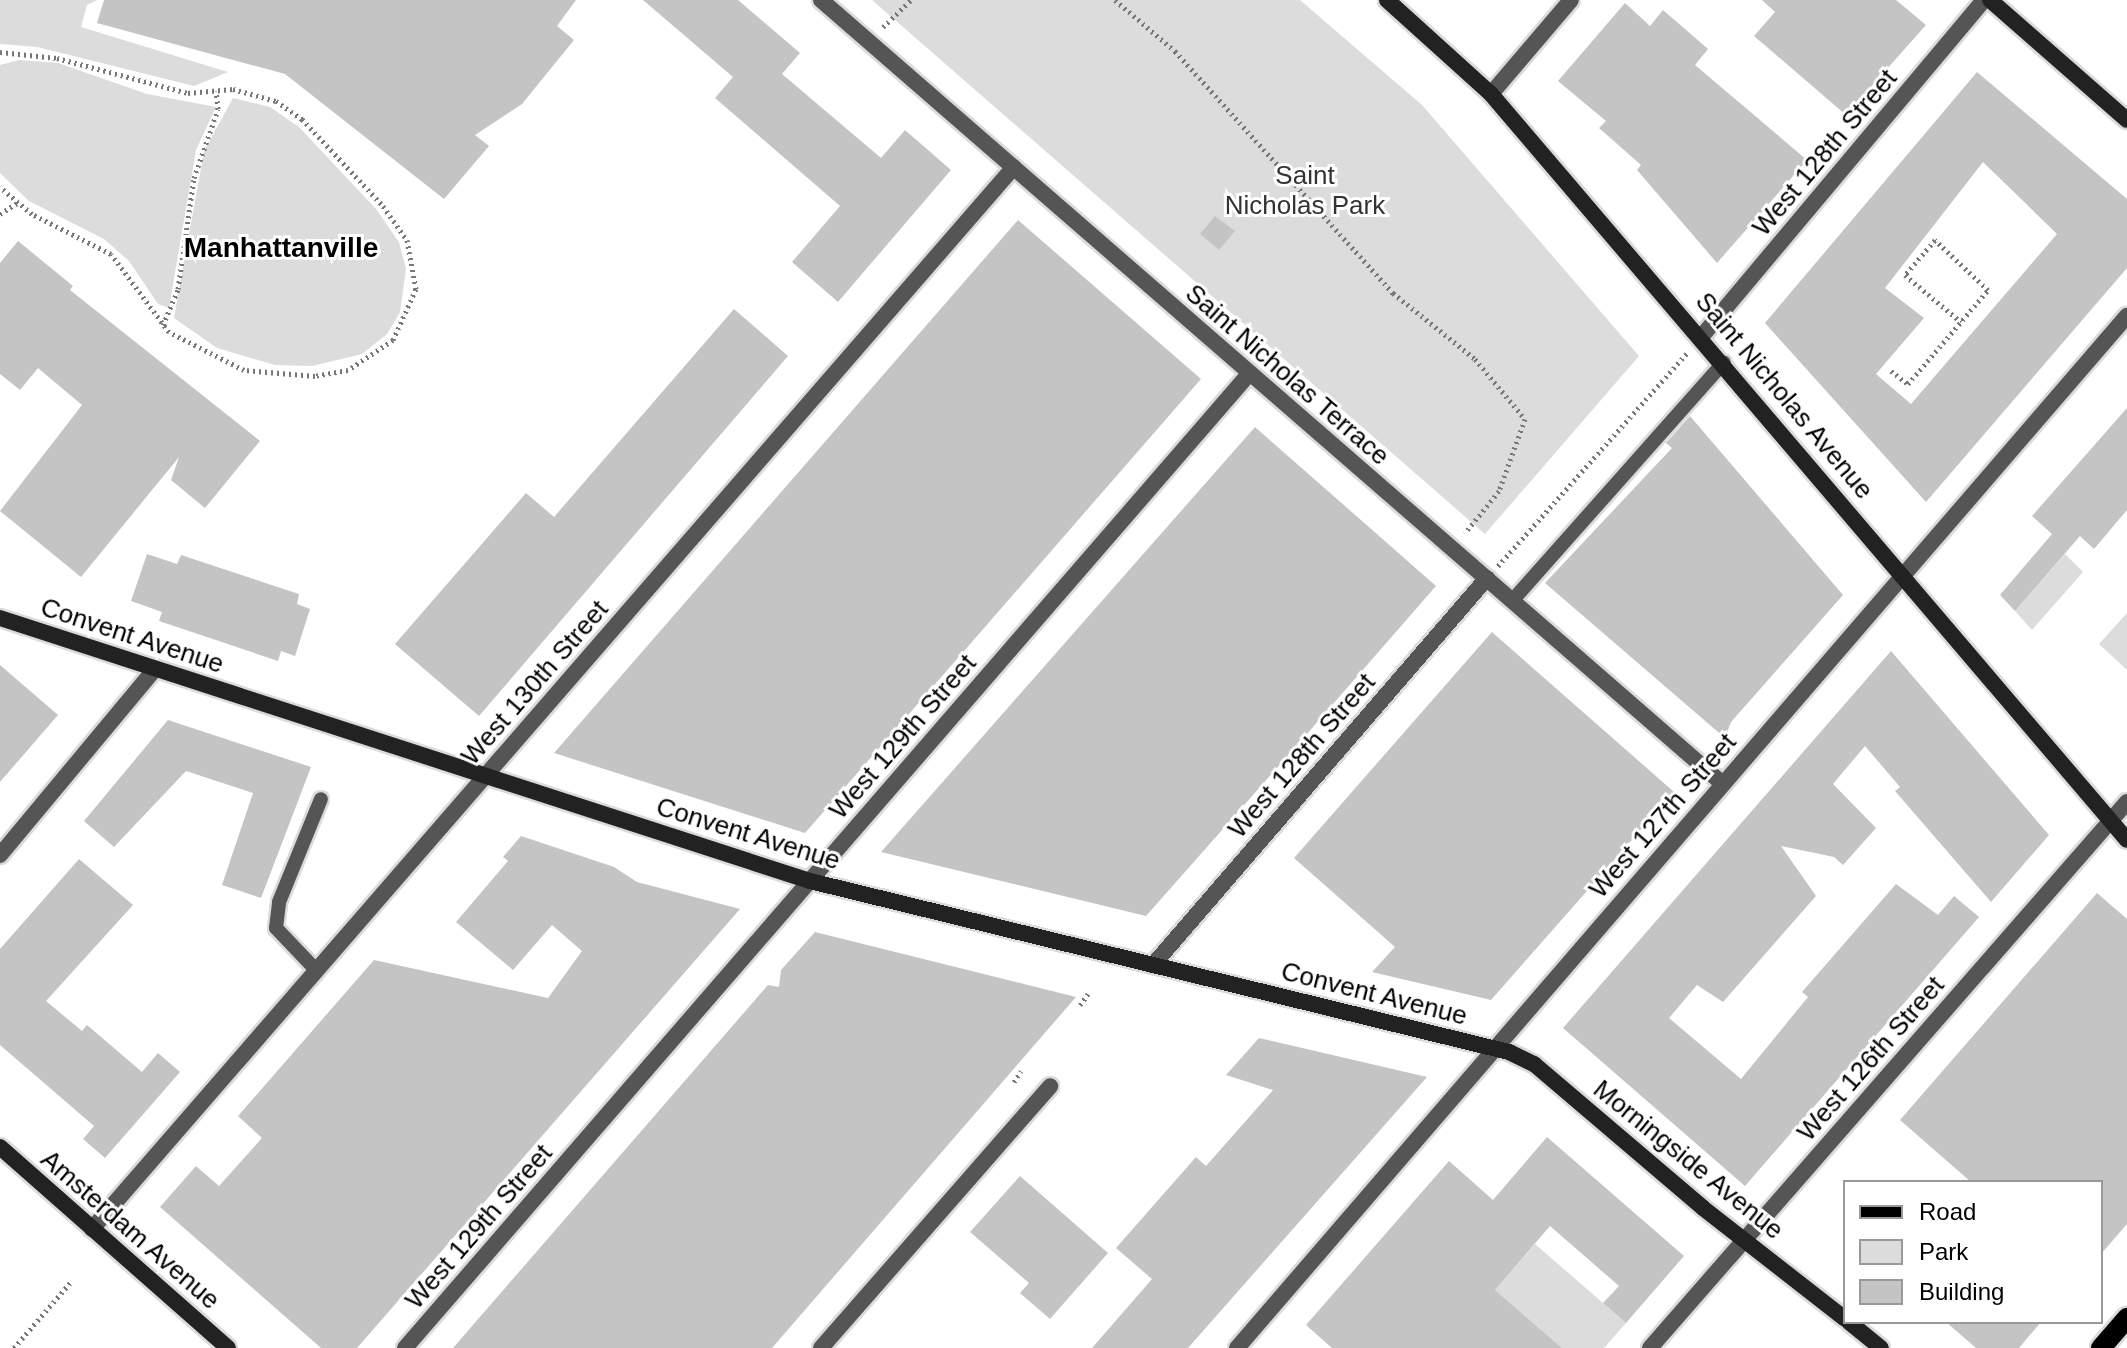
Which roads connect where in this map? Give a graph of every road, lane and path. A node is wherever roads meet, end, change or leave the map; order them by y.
1 (821, 0) edge
2 (911, 0) edge
3 (1115, 0) edge
4 (1387, 0) edge
5 (1571, 0) edge
6 (1987, 0) edge
7 (870, 43) junction
8 (0, 52) edge
9 (216, 91) junction
10 (1491, 94) junction
11 (2127, 120) edge
12 (1014, 167) junction
13 (0, 187) edge
14 (17, 203) junction
15 (0, 214) edge
16 (2127, 316) edge
17 (1961, 322) junction
18 (163, 325) junction
19 (1702, 336) junction
20 (1724, 362) junction
21 (1891, 371) dead end
22 (1248, 375) junction
23 (1452, 549) junction
24 (1903, 575) junction
25 (1487, 578) junction
26 (1512, 601) junction
27 (0, 618) edge
28 (154, 670) junction
29 (486, 776) junction
30 (1723, 784) junction
31 (321, 799) dead end
32 (2127, 802) edge
33 (2108, 824) junction
34 (2127, 840) edge
35 (0, 855) edge
36 (810, 881) junction
37 (1153, 965) junction
38 (316, 970) junction
39 (1088, 994) dead end
40 (1080, 1005) dead end
41 (1496, 1048) junction
42 (1021, 1071) dead end
43 (1014, 1082) dead end
44 (1050, 1086) dead end
45 (0, 1147) edge
46 (92, 1229) junction
47 (1745, 1240) junction
48 (70, 1283) dead end
49 (1843, 1317) edge
50 (2127, 1318) edge
51 (1852, 1324) edge
52 (14, 1348) edge
53 (228, 1348) edge
54 (405, 1348) edge
55 (821, 1348) edge
56 (1237, 1348) edge
57 (1650, 1348) edge
58 (1881, 1348) edge
59 (2101, 1348) edge

1 - 7 street, Saint Nicholas Terrace
2 - 7 path
3 - 23 path
4 - 10 street, Saint Nicholas Avenue
5 - 10 street
6 - 11 street
6 - 19 street, West 128th Street
7 - 12 street, Saint Nicholas Terrace
8 - 9 path
9 - 18 path
9 - 18 path
10 - 19 street, Saint Nicholas Avenue
12 - 22 street, Saint Nicholas Terrace
12 - 29 street, West 130th Street
13 - 14 path
14 - 15 path
14 - 18 path
16 - 24 street, West 127th Street
17 - 17 path
17 - 21 path
19 - 20 street, Saint Nicholas Avenue
19 - 25 path
20 - 24 street, Saint Nicholas Avenue
20 - 26 lane
22 - 23 street, Saint Nicholas Terrace
22 - 36 street, West 129th Street
23 - 25 street, Saint Nicholas Terrace
24 - 30 street, West 127th Street
24 - 33 street, Saint Nicholas Avenue
25 - 26 street, Saint Nicholas Terrace
25 - 37 street, West 128th Street
26 - 30 street, Saint Nicholas Terrace
27 - 28 street, Convent Avenue
28 - 29 street, Convent Avenue
28 - 35 street
29 - 36 street, Convent Avenue
29 - 38 street, West 130th Street
30 - 41 street, West 127th Street
31 - 38 lane
32 - 33 street, West 126th Street
33 - 34 street, Saint Nicholas Avenue
33 - 47 street, West 126th Street
36 - 37 street, Convent Avenue
36 - 54 street, West 129th Street
37 - 41 street, Convent Avenue
38 - 46 street, West 130th Street
39 - 40 path
41 - 47 street, Morningside Avenue
41 - 56 street, West 127th Street
42 - 43 path
44 - 55 street
45 - 46 street, Amsterdam Avenue
46 - 53 street, Amsterdam Avenue
47 - 49 street, Morningside Avenue
47 - 57 street, West 126th Street
48 - 52 path
50 - 59 main road
51 - 58 street, Morningside Avenue

